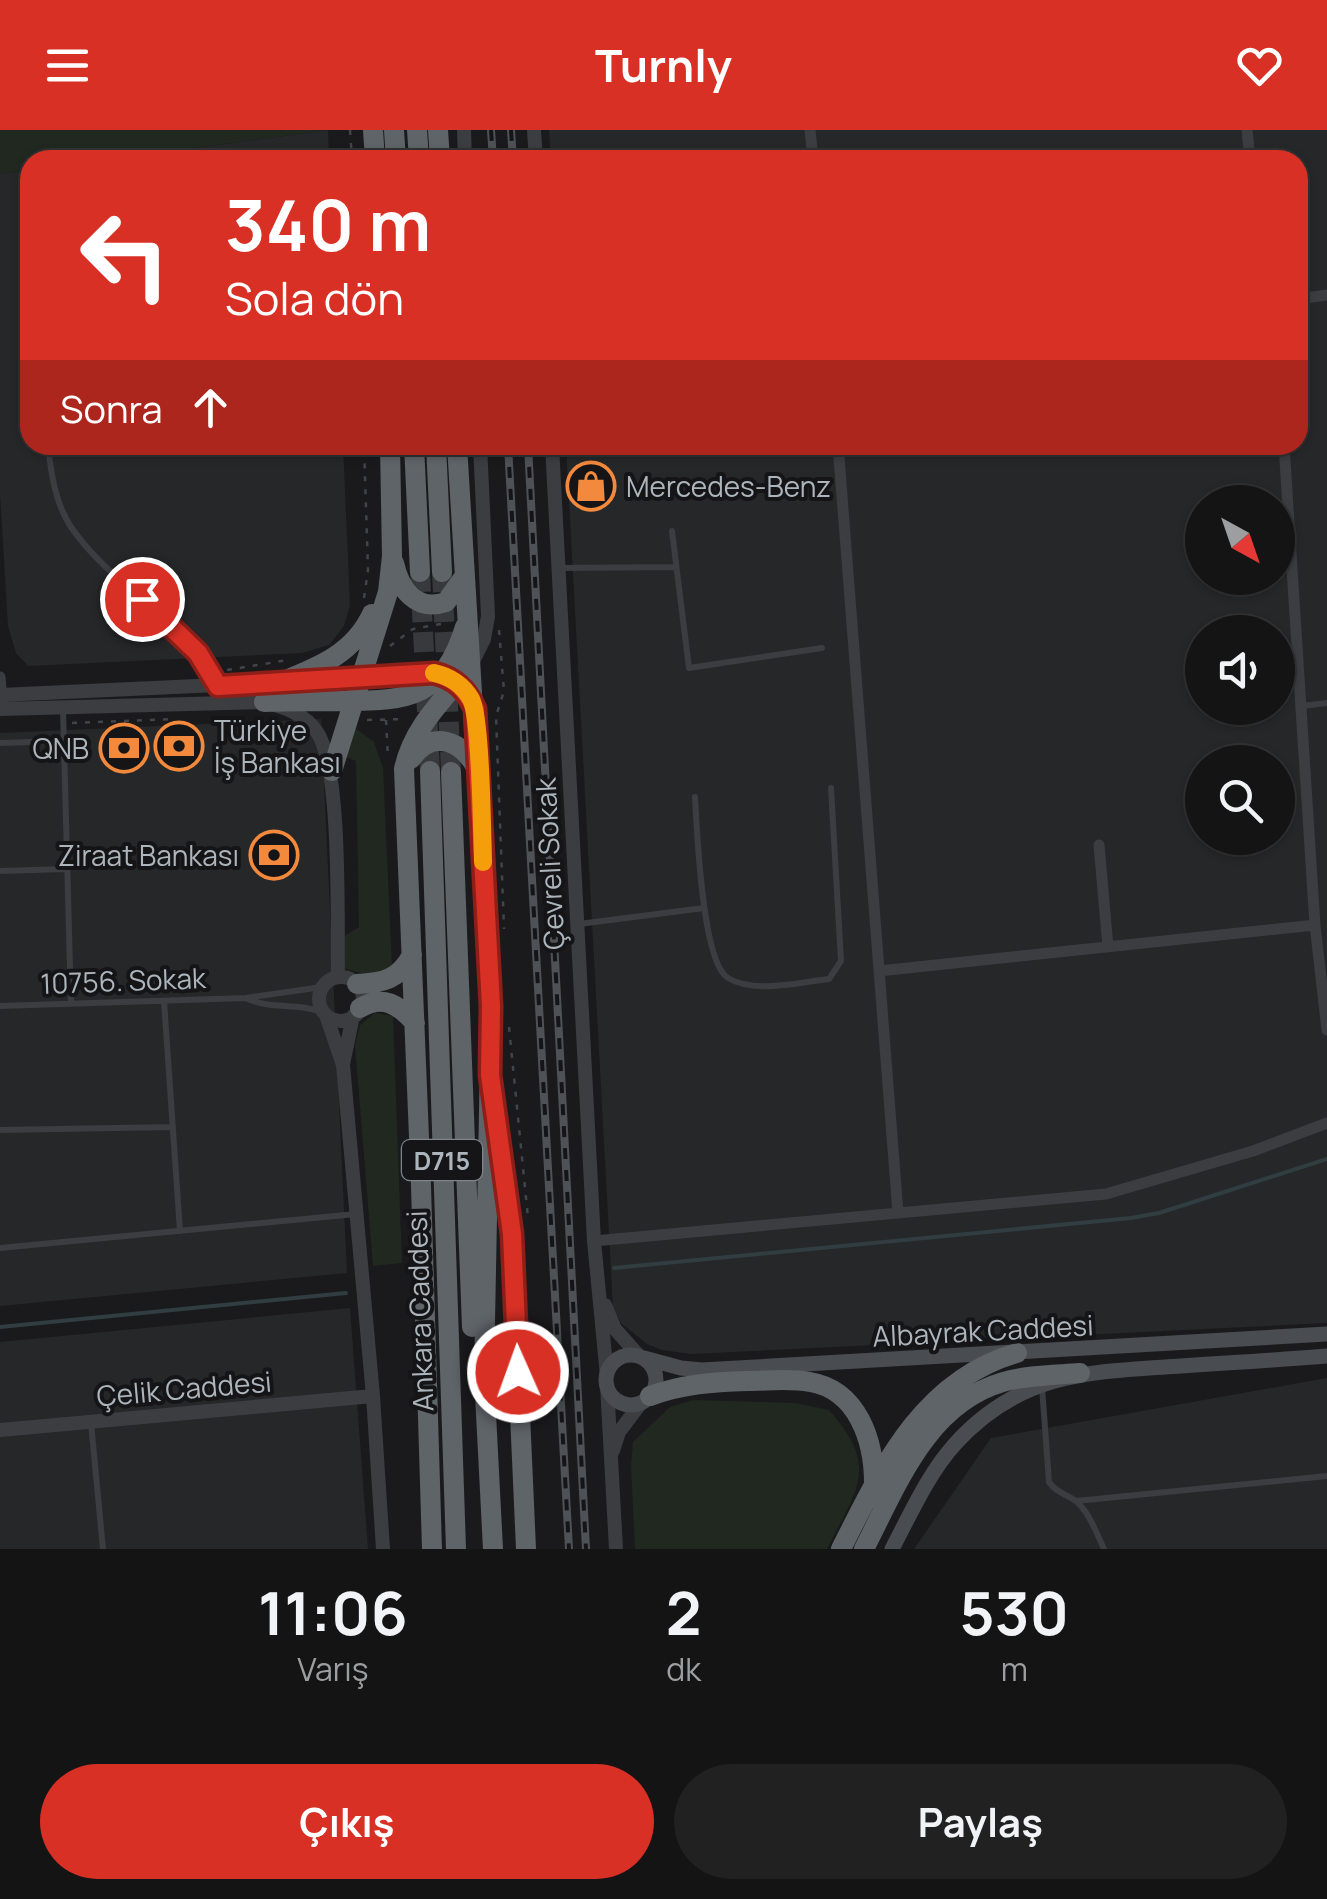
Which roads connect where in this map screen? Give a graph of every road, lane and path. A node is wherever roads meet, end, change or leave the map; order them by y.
1 (50, 455) edge
2 (364, 455) edge
3 (390, 455) edge
4 (414, 455) edge
5 (436, 455) edge
6 (458, 455) edge
7 (480, 455) edge
8 (552, 455) edge
9 (839, 455) edge
10 (1285, 455) edge
11 (391, 506) junction
12 (672, 531) dead end
13 (392, 556) junction
14 (675, 567) junction
15 (557, 568) junction
16 (420, 572) tunnel mouth
17 (442, 572) tunnel mouth
18 (464, 577) junction
19 (363, 603) dead end
20 (473, 622) junction
21 (822, 648) dead end
22 (368, 655) junction
23 (299, 659) dead end
24 (211, 671) junction
25 (456, 675) junction
26 (0, 676) edge
27 (360, 678) junction
28 (281, 682) junction
29 (218, 686) junction
30 (1, 702) edge
31 (264, 702) junction
32 (1327, 702) edge
33 (63, 706) junction
34 (1302, 706) junction
35 (349, 711) junction
36 (482, 714) junction
37 (427, 718) junction
38 (181, 719) dead end
39 (63, 724) junction
40 (64, 740) junction
41 (0, 743) edge
42 (332, 771) junction
43 (478, 771) junction
44 (404, 782) junction
45 (832, 788) dead end
46 (694, 797) dead end
47 (1099, 845) dead end
48 (67, 869) junction
49 (0, 871) edge
50 (704, 908) junction
51 (578, 924) junction
52 (1315, 925) junction
53 (505, 942) dead end
54 (1108, 947) junction
55 (412, 955) junction
56 (879, 971) junction
57 (348, 981) junction
58 (322, 987) junction
59 (246, 998) junction
60 (164, 1001) junction
61 (71, 1004) junction
62 (0, 1006) edge
63 (357, 1012) junction
64 (325, 1014) junction
65 (508, 1018) dead end
66 (415, 1023) junction
67 (1327, 1030) edge
68 (343, 1065) junction
69 (490, 1075) junction
70 (1327, 1123) edge
71 (173, 1127) junction
72 (0, 1130) edge
73 (421, 1186) junction
74 (357, 1214) junction
75 (898, 1214) junction
76 (180, 1231) junction
77 (528, 1234) dead end
78 (594, 1241) junction
79 (0, 1248) edge
80 (597, 1280) junction
81 (1327, 1334) edge
82 (1018, 1353) junction
83 (1327, 1356) edge
84 (642, 1358) junction
85 (1080, 1373) joint
86 (449, 1376) junction
87 (607, 1380) junction
88 (1042, 1380) junction
89 (373, 1396) junction
90 (645, 1400) junction
91 (91, 1422) junction
92 (0, 1430) edge
93 (610, 1461) junction
94 (1327, 1476) edge
95 (874, 1483) junction
96 (1076, 1501) junction
97 (103, 1549) edge
98 (382, 1549) edge
99 (432, 1549) edge
100 (456, 1549) edge
101 (481, 1549) edge
102 (492, 1549) edge
103 (526, 1549) edge
104 (616, 1549) edge
105 (841, 1549) edge
106 (864, 1549) edge
107 (892, 1549) edge
108 (1104, 1549) edge

1 - 24 lane
2 - 19 path
3 - 11 highway
4 - 16 highway
5 - 17 highway
6 - 18 highway
7 - 20 street
8 - 15 street, Çevreli Sokak
9 - 56 street
10 - 34 street
11 - 13 highway
11 - 28 highway
12 - 14 lane
13 - 18 highway
13 - 22 highway
14 - 15 lane
14 - 21 lane
15 - 51 street, Çevreli Sokak
18 - 20 highway
20 - 22 path
20 - 25 highway
20 - 25 highway
20 - 36 path
22 - 27 highway
23 - 24 path
24 - 29 lane
25 - 27 highway
25 - 35 highway
25 - 36 highway
25 - 37 highway
26 - 30 street
27 - 28 highway
27 - 35 highway
28 - 29 street
29 - 30 street
30 - 33 street
31 - 33 street
31 - 35 highway
31 - 42 street
32 - 34 lane
33 - 39 lane
34 - 52 street
35 - 37 path
35 - 42 highway
36 - 43 highway
36 - 53 path
37 - 44 highway
38 - 39 path
39 - 40 lane
40 - 41 lane
40 - 48 lane
42 - 57 street
43 - 44 highway
43 - 69 highway
44 - 55 highway
45 - 50 lane
46 - 50 lane
47 - 54 street
48 - 49 lane
48 - 61 lane
50 - 51 lane
51 - 78 street, Çevreli Sokak
52 - 54 street
52 - 67 street
54 - 56 street
55 - 57 highway
55 - 66 highway
56 - 75 street
57 - 58 street
57 - 63 street
58 - 59 lane, 10756. Sokak
58 - 64 street
59 - 60 lane, 10756. Sokak
59 - 64 lane, 10756. Sokak
60 - 61 lane, 10756. Sokak
60 - 71 lane
61 - 62 lane, 10756. Sokak
63 - 64 street
63 - 66 highway
63 - 68 street
64 - 68 street
65 - 77 path
66 - 73 highway
68 - 74 street
69 - 102 highway
69 - 103 highway
70 - 75 street
71 - 72 lane
71 - 76 lane
73 - 86 highway
73 - 99 highway
74 - 76 lane
74 - 89 street
75 - 78 street
76 - 79 lane
78 - 80 street, Çevreli Sokak
80 - 84 street
80 - 87 street, Çevreli Sokak
81 - 82 main road, Albayrak Caddesi
82 - 84 main road, Albayrak Caddesi
82 - 95 highway
83 - 85 main road, Albayrak Caddesi
84 - 87 main road
84 - 90 main road
85 - 88 highway
86 - 100 highway, Ankara Caddesi / D715
86 - 101 highway, Ankara Caddesi / D715
87 - 90 main road
87 - 93 street, Çevreli Sokak
88 - 96 lane
88 - 106 highway
88 - 107 main road, Albayrak Caddesi
89 - 91 street, Çelik Caddesi
89 - 98 street
90 - 93 street
90 - 95 highway
91 - 92 street, Çelik Caddesi
91 - 97 lane
93 - 104 street, Çevreli Sokak
94 - 96 lane
95 - 105 highway
96 - 108 lane

